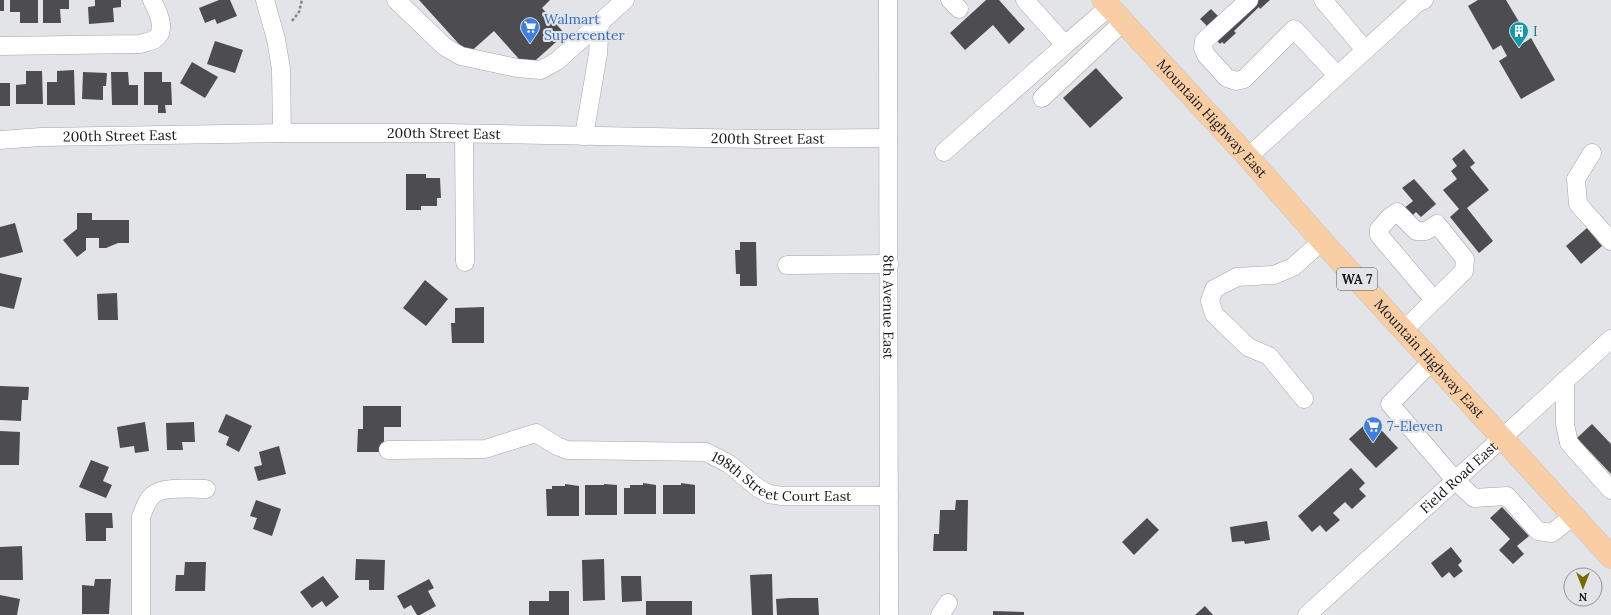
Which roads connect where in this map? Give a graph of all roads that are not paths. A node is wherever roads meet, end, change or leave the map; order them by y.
1 (152, 0) edge
2 (265, 0) edge
3 (396, 0) edge
4 (625, 0) edge
5 (888, 0) edge
6 (1025, 0) edge
7 (1249, 0) edge
8 (1323, 0) edge
9 (1418, 1) edge
10 (1112, 10) edge
11 (600, 22) junction
12 (1065, 45) junction
13 (0, 46) edge
14 (1365, 50) junction
15 (1337, 75) junction
16 (1042, 98) dead end
17 (282, 133) junction
18 (464, 134) junction
19 (584, 136) junction
20 (888, 138) junction
21 (0, 140) edge
22 (944, 152) dead end
23 (1592, 153) dead end
24 (1248, 157) junction
25 (1322, 241) junction
26 (1611, 241) edge
27 (465, 262) dead end
28 (889, 264) junction
29 (787, 265) dead end
30 (1434, 300) junction
31 (1404, 330) junction
32 (1609, 344) edge
33 (1432, 361) junction
34 (1565, 380) junction
35 (1304, 399) dead end
36 (1502, 438) junction
37 (388, 450) dead end
38 (1455, 480) junction
39 (206, 489) dead end
40 (1611, 490) edge
41 (889, 496) junction
42 (1573, 516) junction
43 (1610, 555) edge
44 (141, 615) edge
45 (889, 615) edge
46 (1307, 615) edge

1 - 13 street
2 - 17 street
3 - 11 street
4 - 11 street
5 - 20 street, 8th Avenue East
6 - 12 street
7 - 15 street
8 - 14 street
9 - 14 street
10 - 12 street
10 - 16 street
10 - 24 main road, Mountain Highway East / WA 7
11 - 19 street
12 - 22 street
14 - 15 street
15 - 24 street
17 - 18 street, 200th Street East
17 - 21 street, 200th Street East
18 - 19 street, 200th Street East
18 - 27 street
19 - 20 street, 200th Street East
20 - 28 street, 8th Avenue East
23 - 26 street
24 - 25 main road, Mountain Highway East / WA 7
25 - 31 main road, Mountain Highway East / WA 7
25 - 35 street
28 - 29 street
28 - 41 street, 8th Avenue East
30 - 30 street
30 - 31 street
31 - 33 main road, Mountain Highway East / WA 7
32 - 34 street, Field Road East
33 - 36 main road, Mountain Highway East / WA 7
33 - 38 street
34 - 36 street, Field Road East
34 - 40 street
36 - 38 street, Field Road East
36 - 42 main road, Mountain Highway East / WA 7
37 - 41 street, 198th Street Court East
38 - 42 street
38 - 46 street, Field Road East
39 - 44 street
41 - 45 street, 8th Avenue East
42 - 43 main road, Mountain Highway East / WA 7

